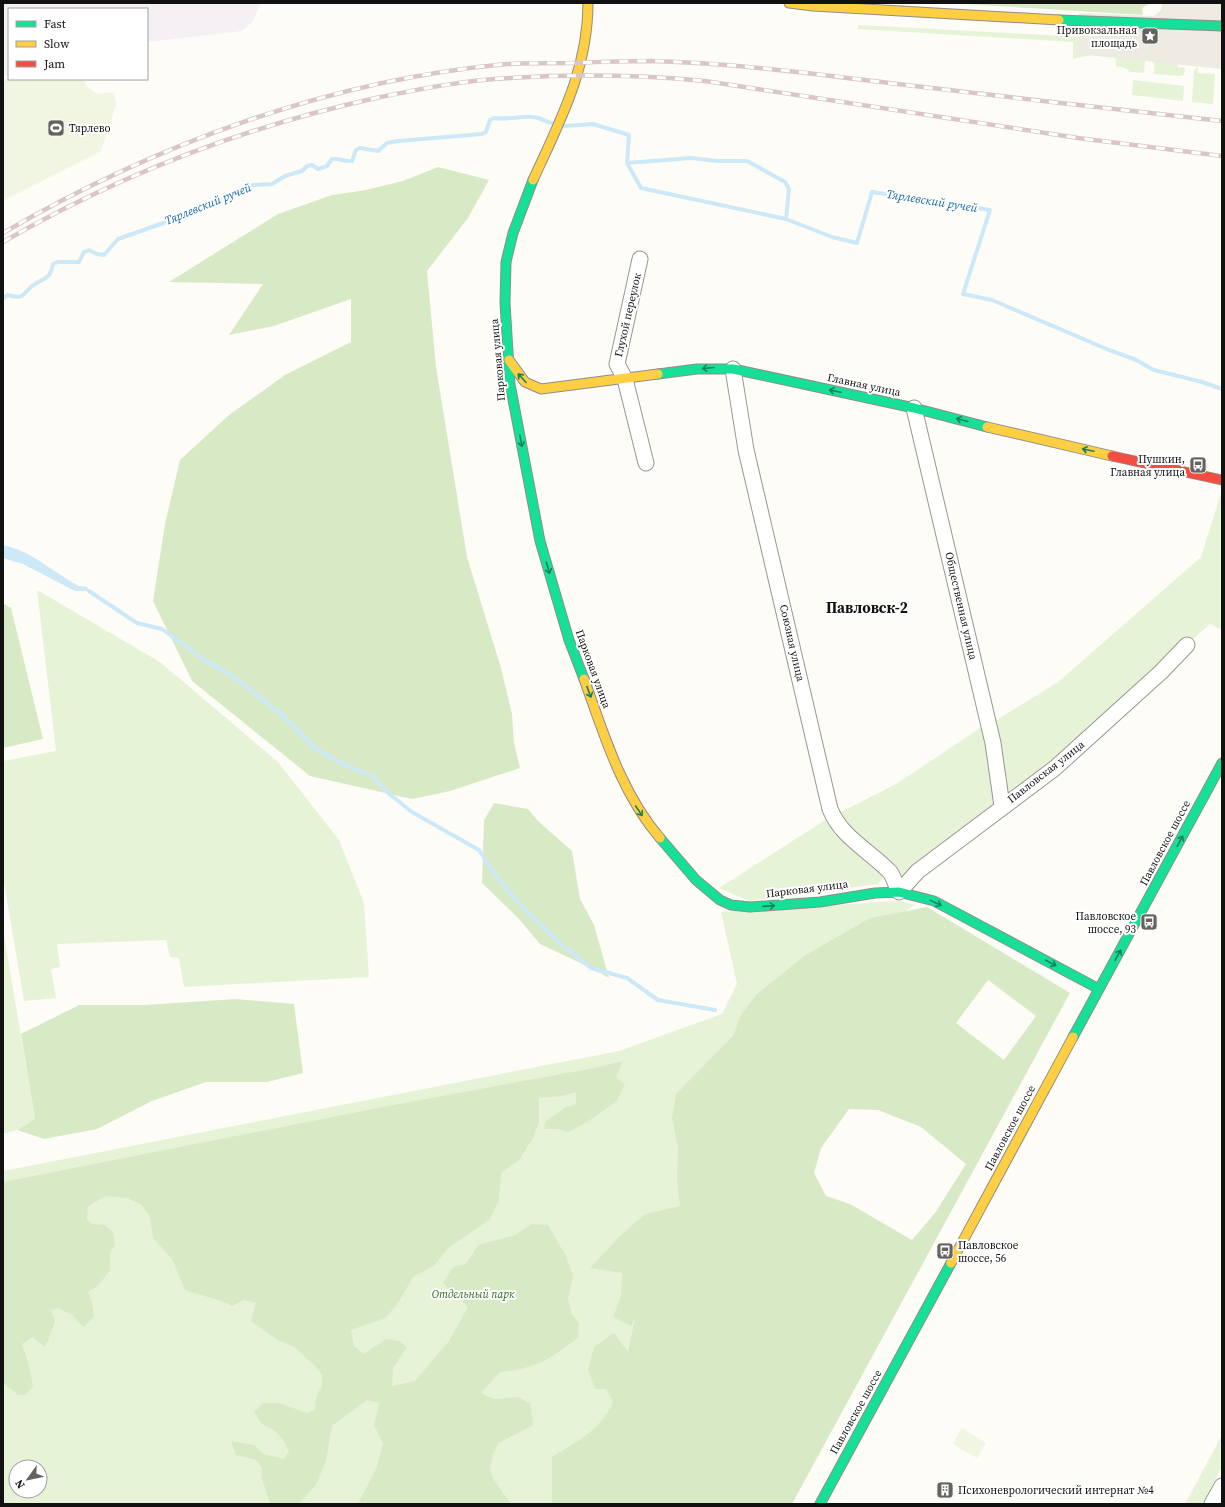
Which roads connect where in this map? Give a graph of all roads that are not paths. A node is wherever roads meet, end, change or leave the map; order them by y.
1 (588, 3) edge
2 (598, 3) edge
3 (790, 3) edge
4 (588, 23) junction
5 (1222, 26) edge
6 (640, 259) dead end
7 (509, 360) junction
8 (733, 369) junction
9 (625, 379) junction
10 (541, 389) junction
11 (513, 403) junction
12 (914, 408) junction
13 (646, 462) dead end
14 (1222, 480) edge
15 (1186, 645) dead end
16 (1222, 763) edge
17 (1002, 806) junction
18 (899, 892) junction
19 (1099, 989) junction
20 (1222, 1486) edge
21 (820, 1504) edge
22 (1212, 1504) edge

1 - 4 main road, Парковая улица
2 - 4 main road, Парковая улица
3 - 5 main road
4 - 7 main road, Парковая улица
6 - 9 street, Глухой переулок
10 -> 7 main road
7 - 11 main road, Парковая улица
8 -> 9 main road, Главная улица
12 -> 8 main road, Главная улица
8 - 18 street, Союзная улица
9 - 10 main road, Главная улица
9 - 13 street, Глухой переулок
10 - 11 main road, Главная улица
11 -> 18 main road, Парковая улица
14 -> 12 main road, Главная улица
12 - 17 street, Общественная улица
15 - 17 street, Павловская улица
19 -> 16 main road, Павловское шоссе
17 - 18 street, Павловская улица
18 -> 19 main road, Парковая улица
19 - 21 main road, Павловское шоссе
20 - 22 street

